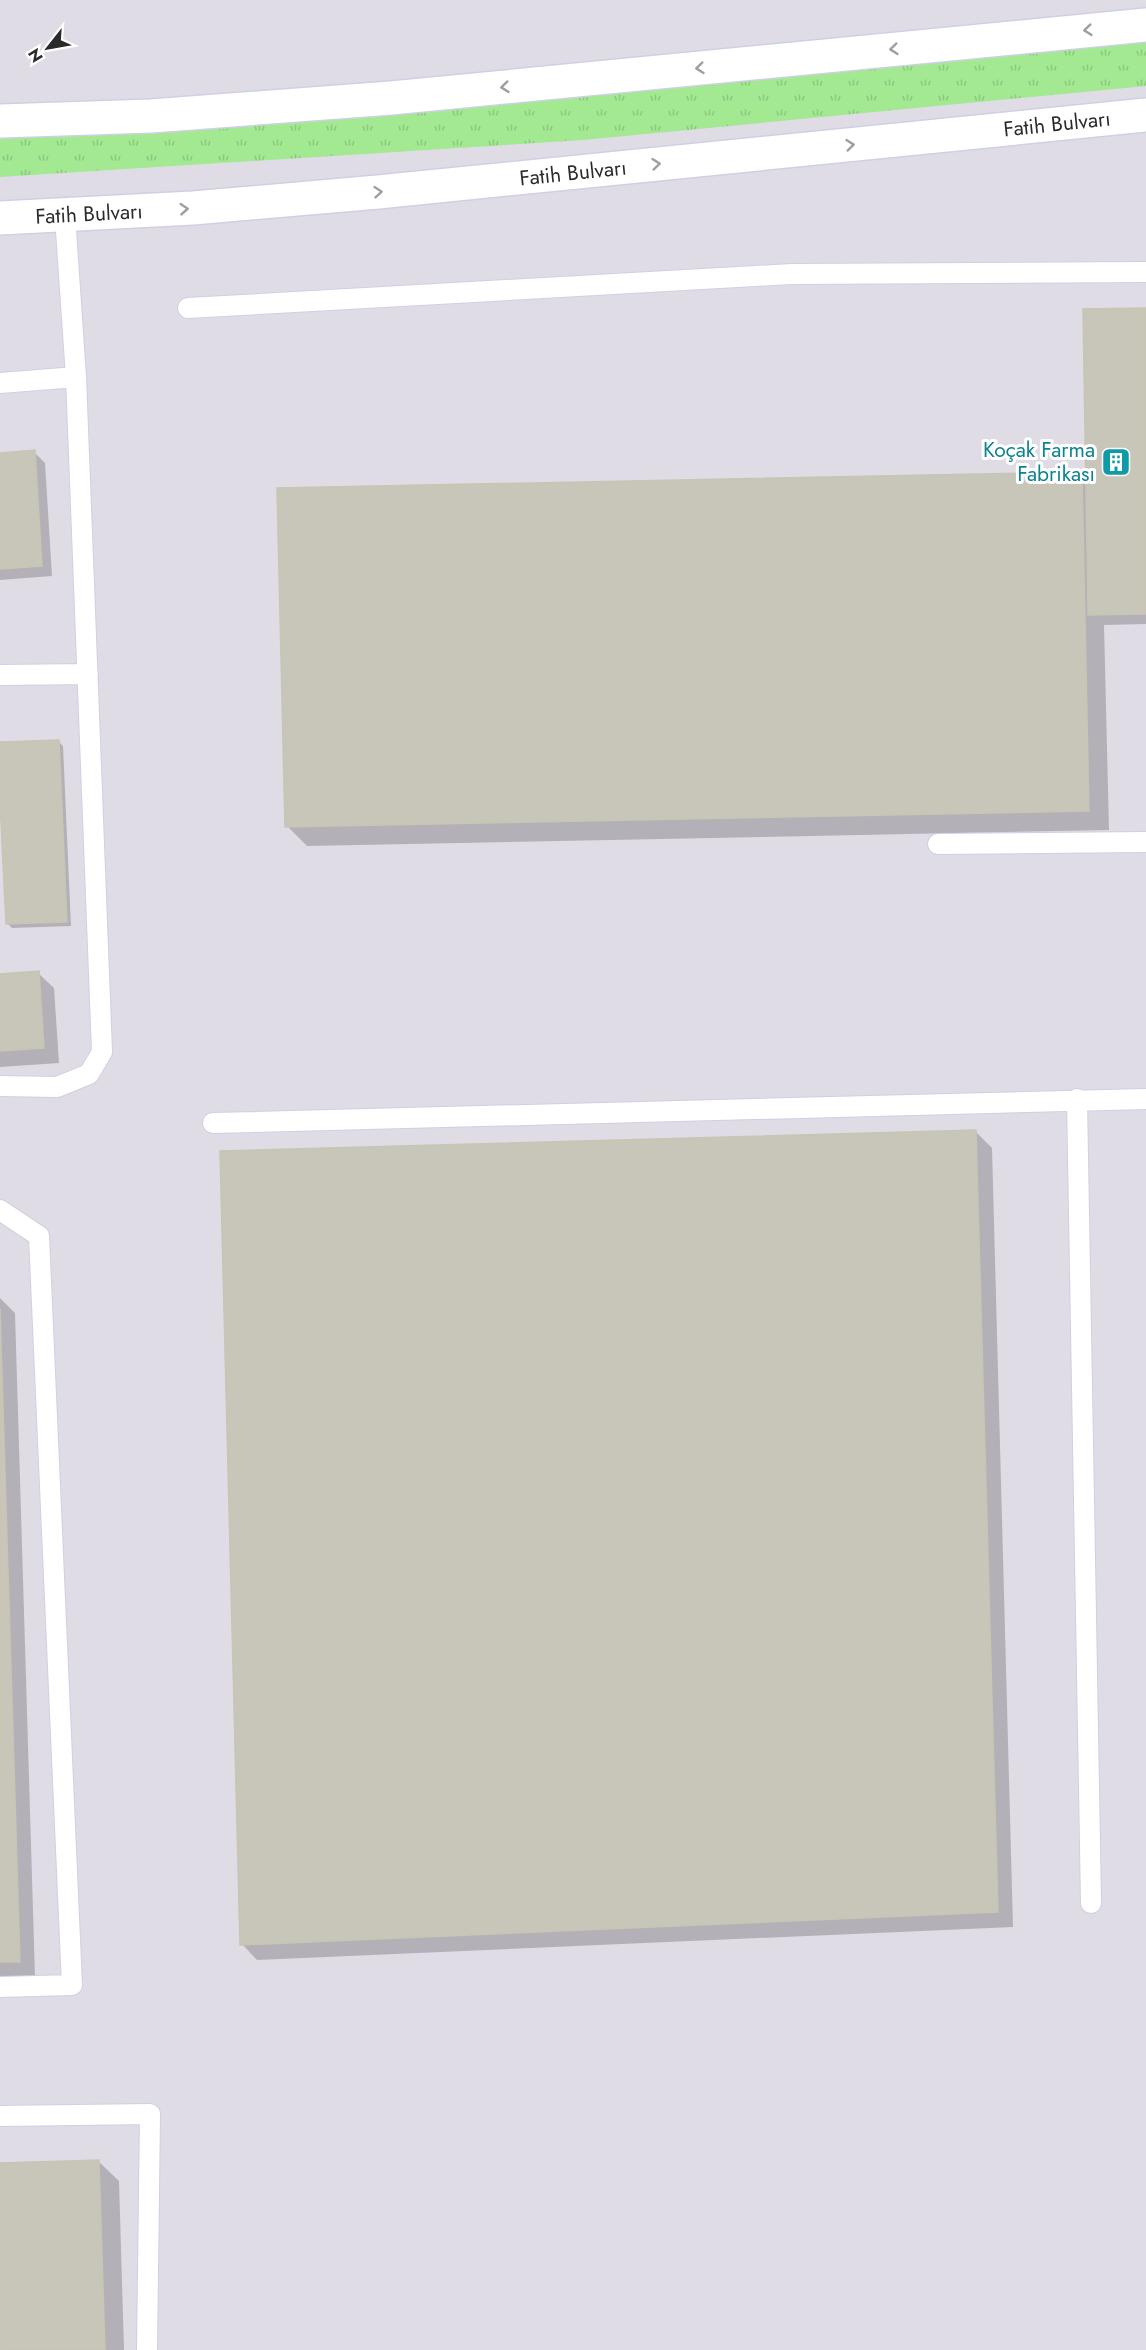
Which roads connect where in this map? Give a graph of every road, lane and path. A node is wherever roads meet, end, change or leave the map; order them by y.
1 (1146, 25) edge
2 (1146, 115) edge
3 (0, 121) edge
4 (65, 216) junction
5 (0, 218) edge
6 (1146, 272) edge
7 (188, 308) dead end
8 (76, 377) junction
9 (0, 383) edge
10 (88, 674) junction
11 (0, 675) edge
12 (1146, 842) edge
13 (938, 844) dead end
14 (0, 1086) edge
15 (1077, 1099) junction
16 (1146, 1099) edge
17 (213, 1123) dead end
18 (0, 1210) edge
19 (1091, 1903) dead end
20 (0, 1987) edge
21 (0, 2116) edge
22 (147, 2350) edge

1 -> 3 main road
4 -> 2 main road, Fatih Bulvarı
4 - 5 main road, Fatih Bulvarı
4 - 8 lane
6 - 7 lane
8 - 9 lane
8 - 10 lane
10 - 11 lane
10 - 14 lane
12 - 13 lane
15 - 16 lane
15 - 17 lane
15 - 19 lane
18 - 20 lane
21 - 22 lane

